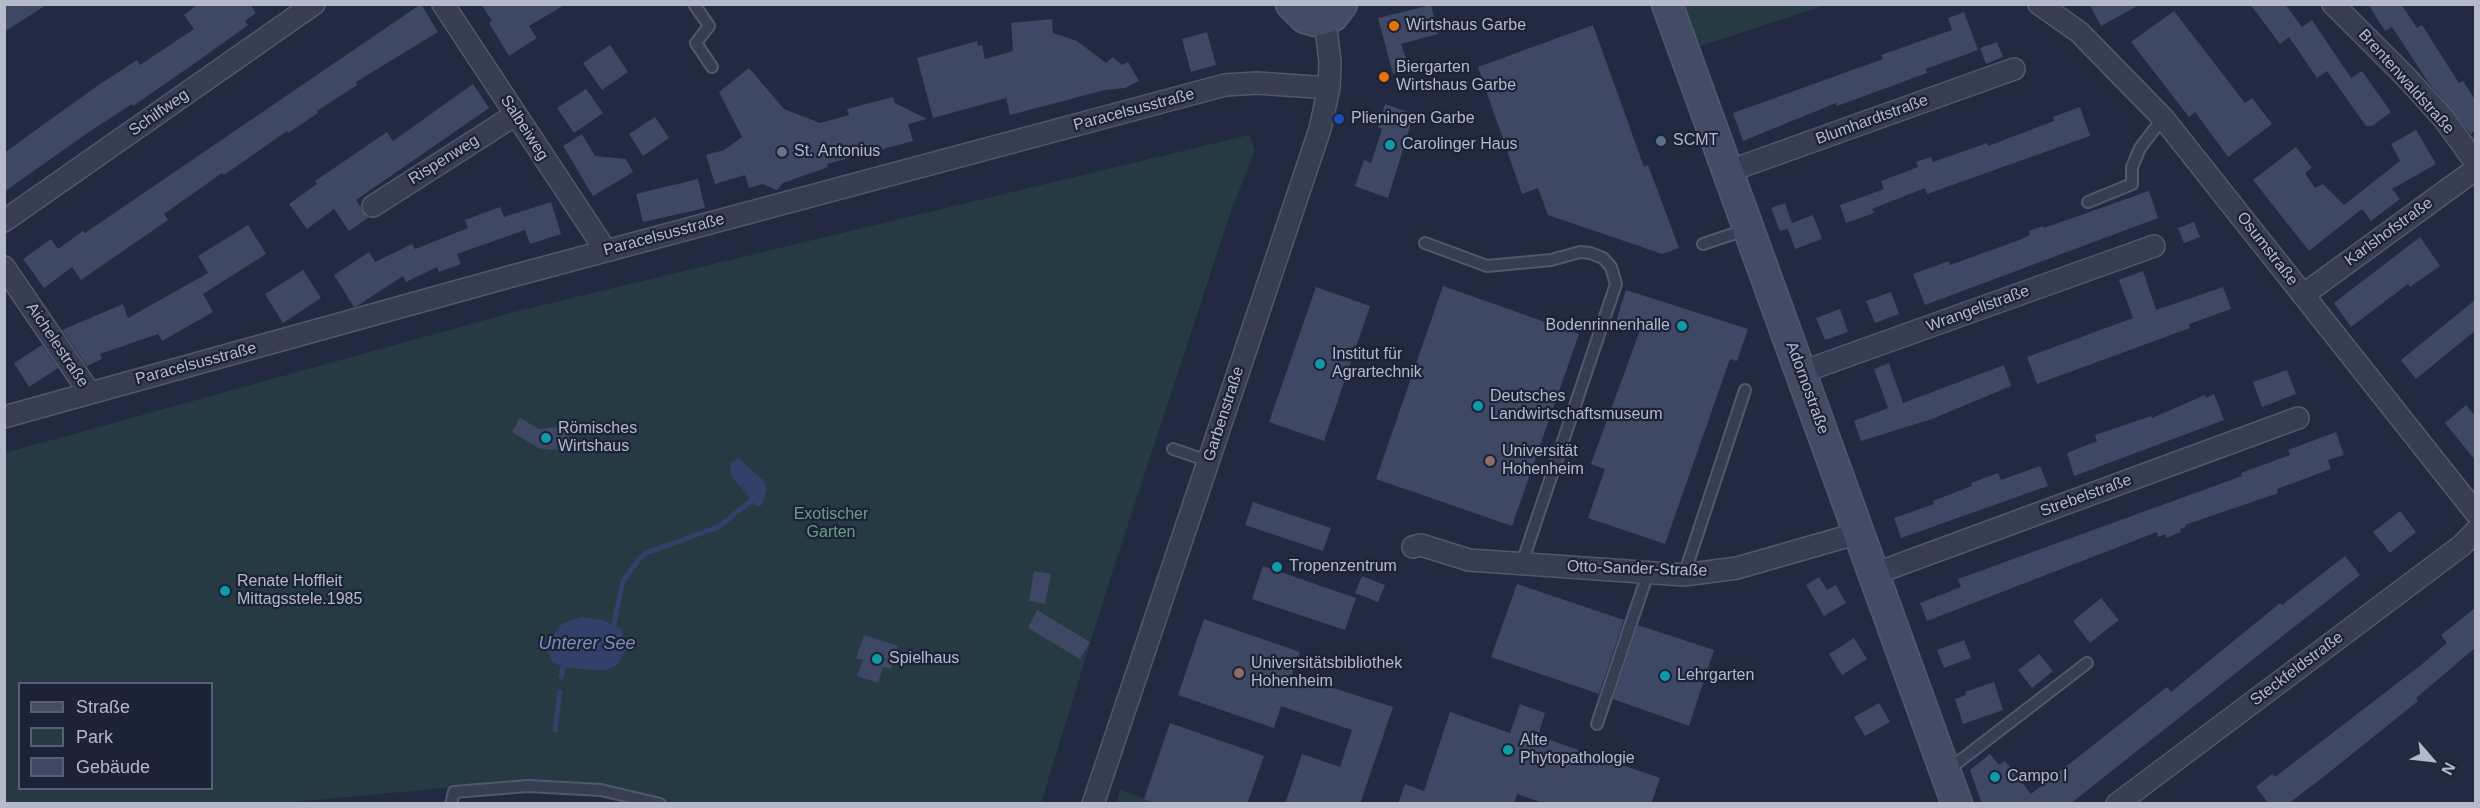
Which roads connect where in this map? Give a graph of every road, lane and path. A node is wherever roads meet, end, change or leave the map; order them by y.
1 (314, 4) edge
2 (443, 4) edge
3 (694, 4) edge
4 (1291, 4) edge
5 (1667, 4) edge
6 (2039, 4) edge
7 (2333, 4) edge
8 (1334, 12) edge
9 (712, 67) dead end
10 (2014, 69) dead end
11 (1329, 88) junction
12 (515, 115) junction
13 (2163, 118) junction
14 (2475, 163) edge
15 (2475, 169) edge
16 (1729, 171) junction
17 (2088, 202) dead end
18 (373, 206) dead end
19 (4, 221) edge
20 (1748, 229) junction
21 (1425, 243) dead end
22 (1703, 244) dead end
23 (2154, 246) dead end
24 (606, 251) junction
25 (4, 267) edge
26 (2303, 295) junction
27 (1802, 372) junction
28 (1744, 390) dead end
29 (90, 393) junction
30 (4, 417) edge
31 (2298, 418) dead end
32 (1173, 449) dead end
33 (1208, 461) junction
34 (2475, 513) edge
35 (2475, 531) edge
36 (1859, 533) junction
37 (1413, 547) dead end
38 (1522, 563) junction
39 (1648, 573) junction
40 (1874, 573) junction
41 (1684, 574) junction
42 (2087, 663) dead end
43 (1597, 724) dead end
44 (1945, 772) junction
45 (451, 804) edge
46 (660, 804) edge
47 (1093, 804) edge
48 (1958, 804) edge
49 (2117, 804) edge

1 - 19 street, Schilfweg
2 - 12 street, Salbeiweg
3 - 9 lane
4 - 8 street
5 - 16 street, Adornostraße
6 - 13 street, Osumstraße
7 - 14 street, Brentenwaldstraße
8 - 11 street, Garbenstraße
10 - 16 street, Blumhardtstraße
11 - 24 street, Paracelsusstraße
11 - 33 street, Garbenstraße
12 - 18 street, Rispenweg
12 - 24 street, Salbeiweg
13 - 17 lane
13 - 26 street, Osumstraße
15 - 26 street, Karlshofstraße
16 - 20 street, Adornostraße
20 - 22 lane
20 - 27 street, Adornostraße
21 - 38 lane
23 - 27 street, Wrangellstraße
24 - 29 street, Paracelsusstraße
25 - 29 street, Aichelestraße
26 - 34 street, Osumstraße
27 - 36 street, Adornostraße
28 - 41 lane
29 - 30 street, Paracelsusstraße
31 - 40 street, Strebelstraße
32 - 33 lane
33 - 47 street, Garbenstraße
35 - 49 street, Steckfeldstraße
36 - 40 street, Adornostraße
36 - 41 street, Otto-Sander-Straße
37 - 38 street, Otto-Sander-Straße
38 - 39 street, Otto-Sander-Straße
39 - 41 street, Otto-Sander-Straße
39 - 43 lane
40 - 44 street, Adornostraße
42 - 44 lane
44 - 48 street, Adornostraße
45 - 46 lane

